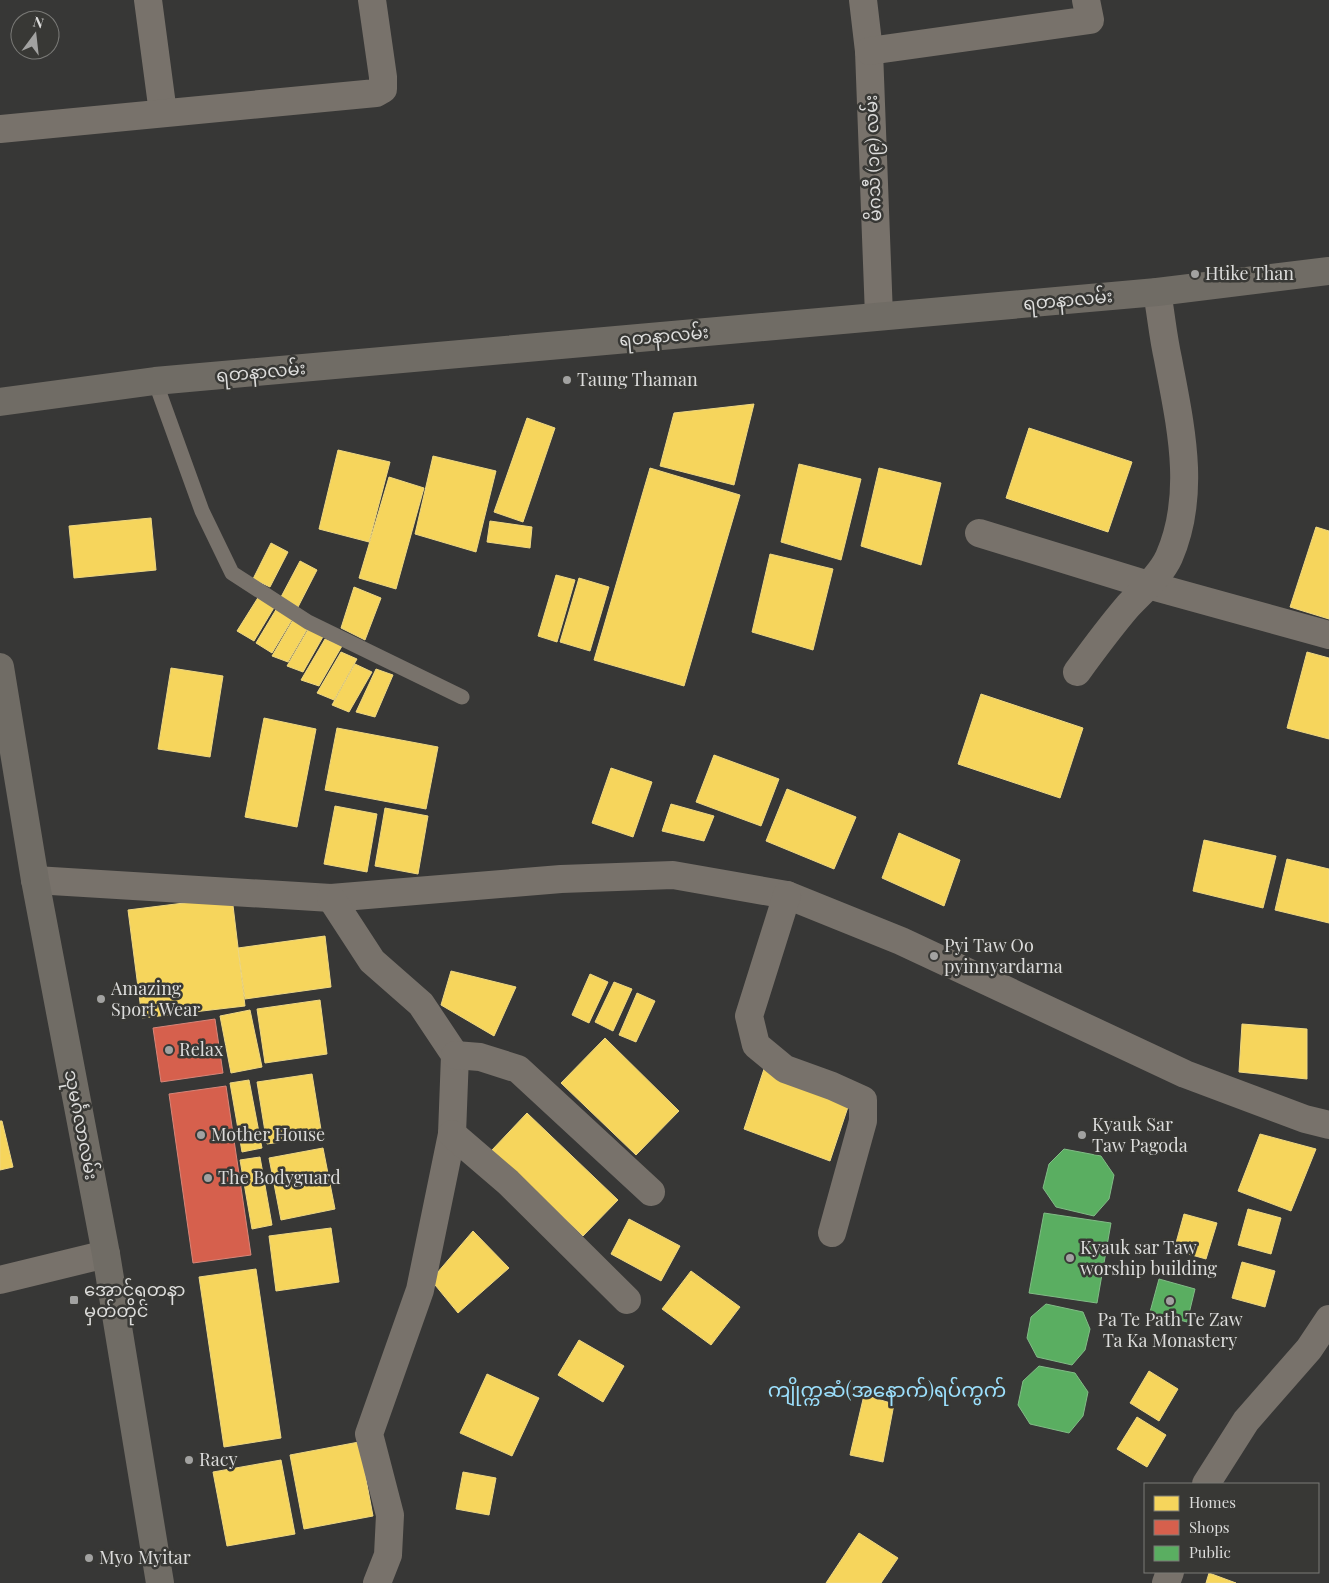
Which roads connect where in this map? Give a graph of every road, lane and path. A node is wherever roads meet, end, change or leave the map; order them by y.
1 (148, 0) edge
2 (372, 0) edge
3 (863, 0) edge
4 (1088, 10) edge
5 (869, 51) junction
6 (163, 113) junction
7 (0, 129) edge
8 (1329, 271) edge
9 (1157, 292) junction
10 (879, 316) junction
11 (155, 382) junction
12 (0, 402) edge
13 (979, 533) dead end
14 (1148, 585) junction
15 (1329, 635) edge
16 (0, 667) edge
17 (1077, 672) dead end
18 (462, 697) dead end
19 (35, 880) junction
20 (787, 895) junction
21 (331, 898) junction
22 (455, 1054) junction
23 (1329, 1125) edge
24 (452, 1134) junction
25 (651, 1192) dead end
26 (832, 1233) dead end
27 (106, 1254) junction
28 (0, 1280) edge
29 (627, 1300) dead end
30 (1329, 1319) edge
31 (1319, 1353) edge
32 (1207, 1483) edge
33 (160, 1583) edge
34 (377, 1583) edge

1 - 6 street
2 - 6 street
3 - 5 street, မိဂသီ (၁၉) လမ်း
4 - 5 street
5 - 10 street, မိဂသီ (၁၉) လမ်း
6 - 7 street
8 - 9 main road, ရတနာလမ်း
9 - 10 main road, ရတနာလမ်း
9 - 14 street
10 - 11 main road, ရတနာလမ်း
11 - 12 main road, ရတနာလမ်း
11 - 18 lane
13 - 14 street
14 - 15 street
14 - 17 street
16 - 19 main road, သုမင်္ဂလာလမ်း
19 - 21 street
19 - 27 main road, သုမင်္ဂလာလမ်း
20 - 21 street
20 - 23 street
20 - 26 street
21 - 22 street
22 - 24 street
22 - 25 street
24 - 29 street
24 - 34 street
27 - 28 street
27 - 33 main road, သုမင်္ဂလာလမ်း
30 - 31 street
31 - 32 street

